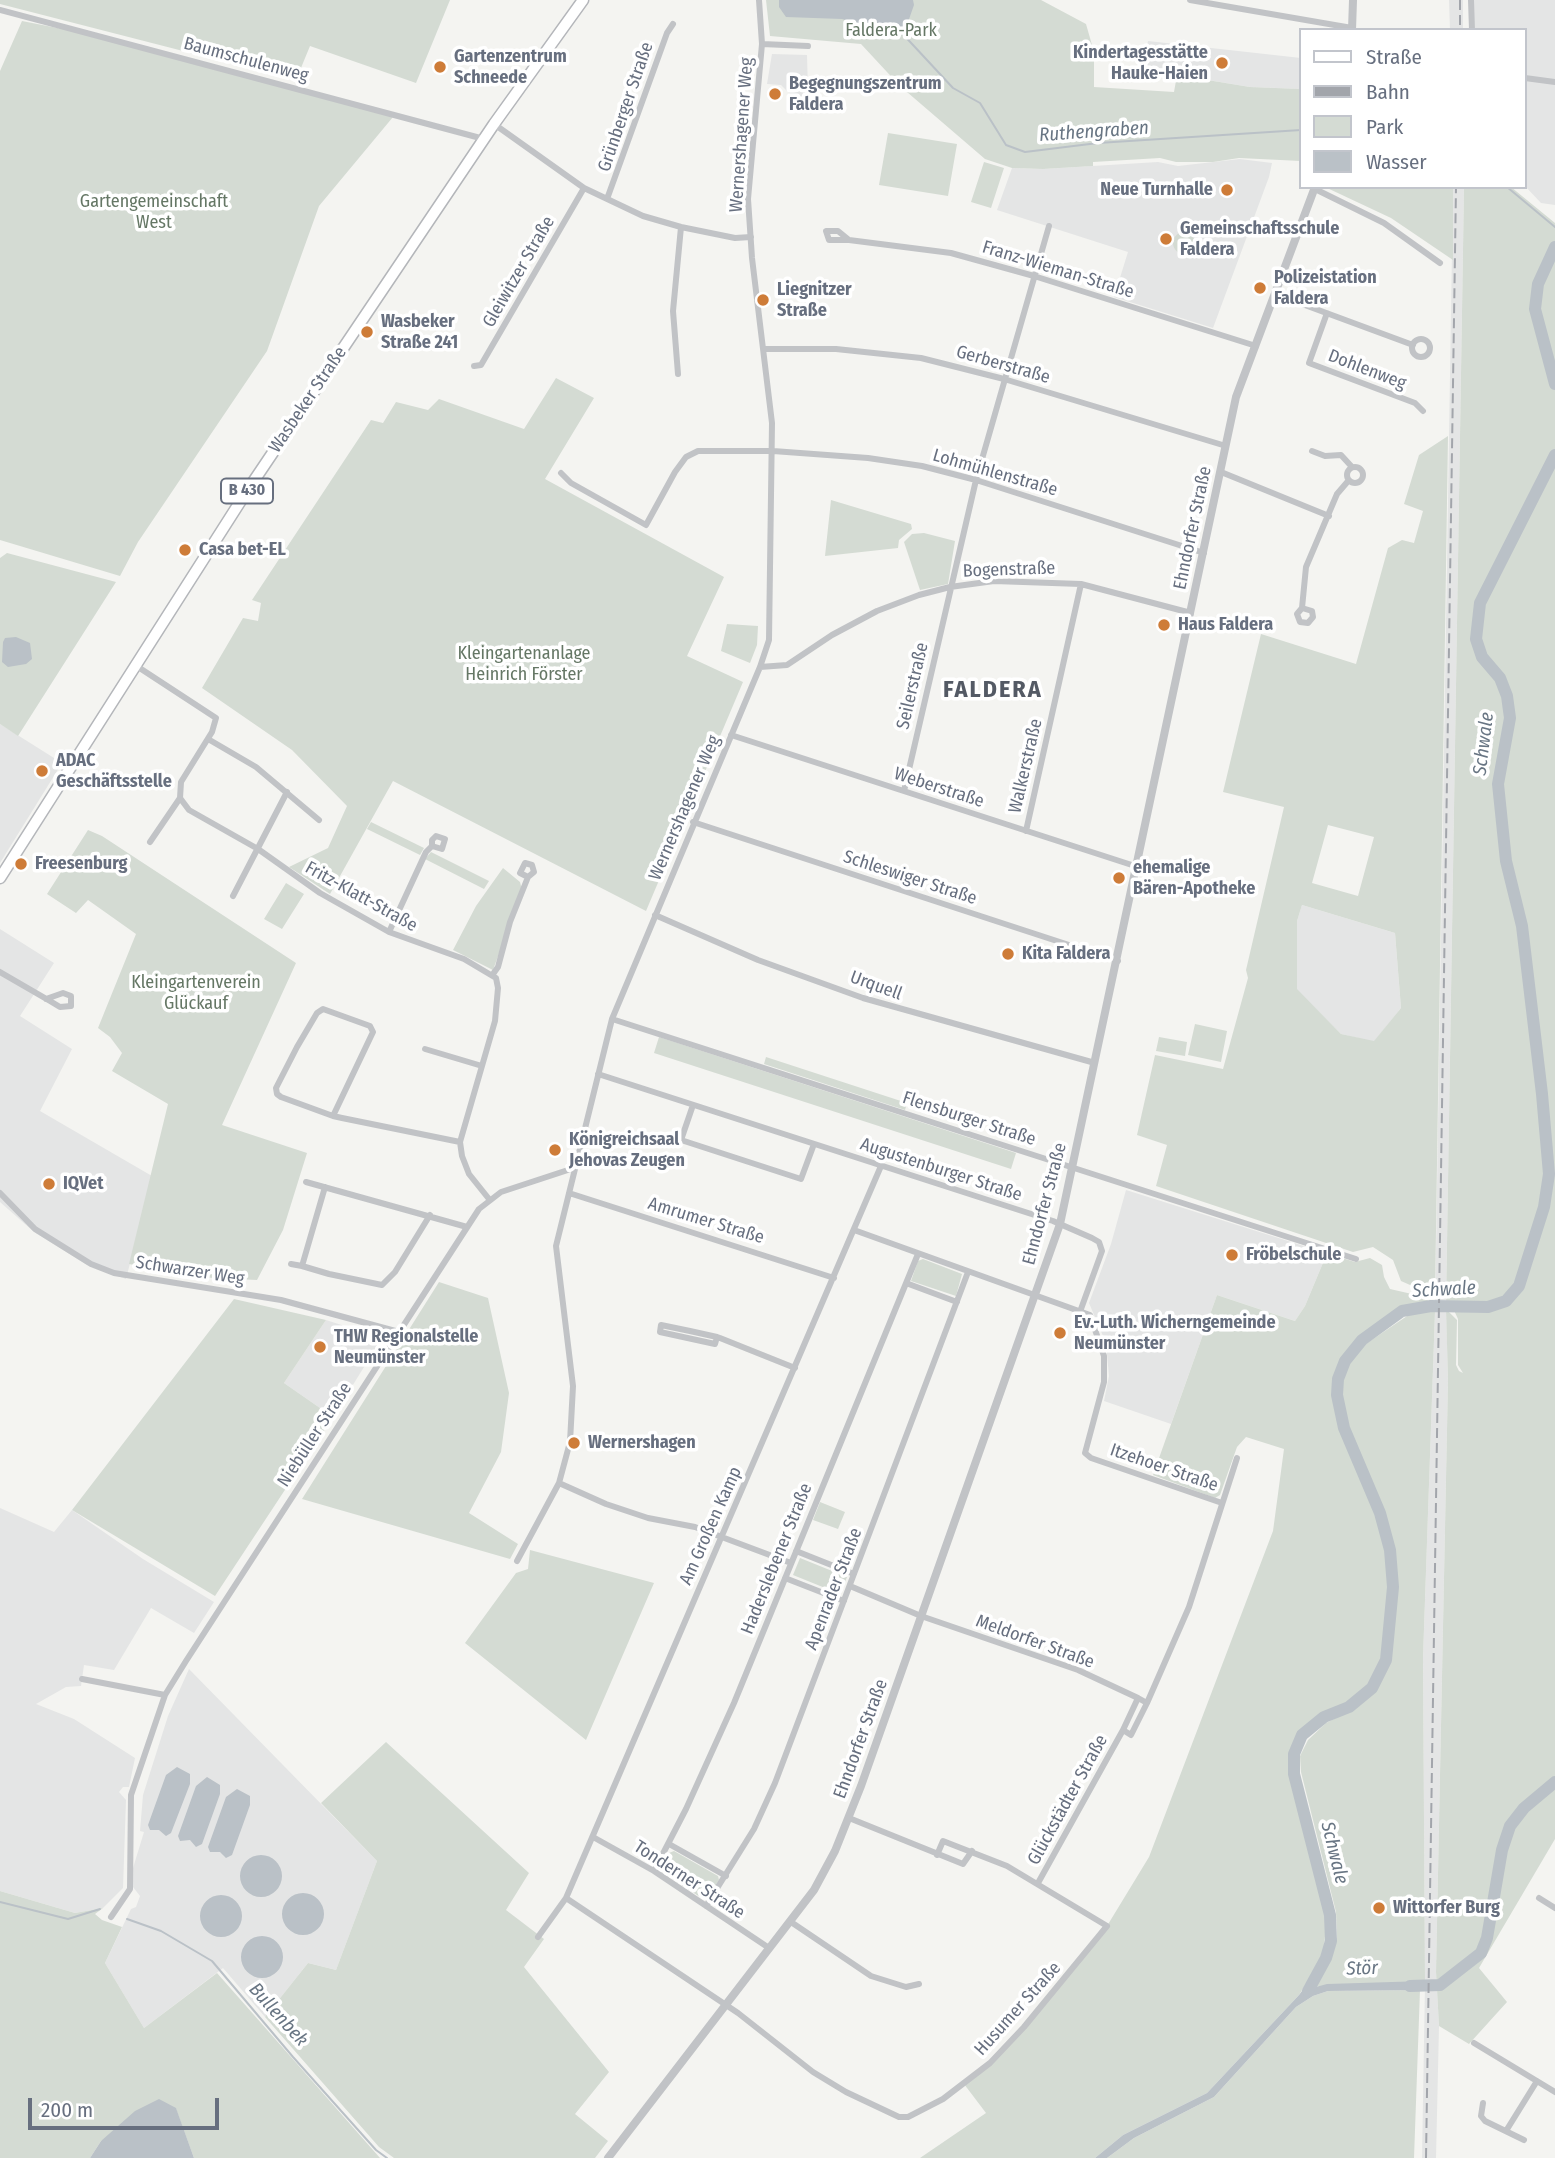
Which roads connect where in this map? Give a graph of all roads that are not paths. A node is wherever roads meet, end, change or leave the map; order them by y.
1 (583, 0) edge
2 (759, 0) edge
3 (1190, 0) edge
4 (1353, 0) edge
5 (1471, 0) edge
6 (0, 10) edge
7 (673, 24) dead end
8 (1346, 28) edge
9 (1352, 28) edge
10 (1472, 28) edge
11 (762, 44) junction
12 (808, 46) dead end
13 (1527, 78) edge
14 (1555, 82) edge
15 (494, 124) junction
16 (484, 139) junction
17 (584, 188) junction
18 (1315, 189) edge
19 (1317, 189) edge
20 (607, 199) junction
21 (1049, 226) dead end
22 (681, 227) junction
23 (751, 237) junction
24 (849, 240) dead end
25 (1440, 262) dead end
26 (1034, 276) junction
27 (1275, 294) junction
28 (1327, 313) junction
29 (1413, 345) dead end
30 (1256, 346) junction
31 (765, 349) junction
32 (474, 366) dead end
33 (678, 374) dead end
34 (1004, 379) junction
35 (1423, 411) dead end
36 (1226, 446) junction
37 (773, 451) junction
38 (1312, 451) dead end
39 (1352, 467) junction
40 (1221, 472) junction
41 (561, 473) dead end
42 (976, 480) junction
43 (1349, 480) junction
44 (1329, 516) junction
45 (1203, 553) junction
46 (1081, 584) junction
47 (950, 587) junction
48 (1302, 608) dead end
49 (1191, 613) junction
50 (135, 665) junction
51 (760, 667) junction
52 (731, 735) junction
53 (208, 739) junction
54 (904, 791) junction
55 (288, 792) junction
56 (180, 798) junction
57 (319, 820) dead end
58 (694, 822) junction
59 (1026, 831) junction
60 (150, 842) dead end
61 (432, 846) dead end
62 (258, 849) junction
63 (1138, 867) junction
64 (528, 877) dead end
65 (0, 878) edge
66 (233, 896) dead end
67 (655, 915) junction
68 (389, 932) junction
69 (1118, 961) junction
70 (0, 972) edge
71 (493, 974) junction
72 (46, 999) dead end
73 (612, 1019) junction
74 (425, 1049) dead end
75 (1096, 1063) junction
76 (482, 1066) junction
77 (598, 1074) junction
78 (693, 1105) junction
79 (333, 1115) junction
80 (460, 1142) junction
81 (814, 1144) junction
82 (881, 1166) junction
83 (1073, 1167) junction
84 (574, 1168) junction
85 (306, 1182) dead end
86 (325, 1187) junction
87 (0, 1193) edge
88 (569, 1193) junction
89 (489, 1199) junction
90 (430, 1215) junction
91 (1059, 1224) junction
92 (467, 1227) junction
93 (854, 1230) junction
94 (918, 1254) junction
95 (1356, 1259) dead end
96 (291, 1264) dead end
97 (302, 1266) junction
98 (968, 1272) junction
99 (834, 1278) junction
100 (906, 1283) junction
101 (1035, 1296) junction
102 (957, 1302) junction
103 (1081, 1309) junction
104 (399, 1332) junction
105 (717, 1337) junction
106 (795, 1368) junction
107 (1237, 1458) dead end
108 (559, 1483) junction
109 (1222, 1503) junction
110 (723, 1538) junction
111 (796, 1551) junction
112 (517, 1561) dead end
113 (791, 1563) junction
114 (854, 1574) junction
115 (785, 1578) junction
116 (850, 1586) junction
117 (844, 1601) junction
118 (921, 1616) junction
119 (82, 1679) dead end
120 (165, 1695) junction
121 (1138, 1698) junction
122 (1147, 1703) junction
123 (1123, 1730) junction
124 (849, 1818) junction
125 (593, 1838) junction
126 (668, 1843) junction
127 (972, 1851) junction
128 (937, 1854) junction
129 (654, 1871) junction
130 (726, 1876) junction
131 (1038, 1883) junction
132 (566, 1898) junction
133 (1539, 1898) dead end
134 (706, 1906) junction
135 (1555, 1908) edge
136 (111, 1917) dead end
137 (791, 1922) junction
138 (538, 1937) dead end
139 (769, 1948) junction
140 (919, 1984) dead end
141 (726, 2005) junction
142 (1474, 2043) dead end
143 (1537, 2081) junction
144 (1555, 2092) edge
145 (1483, 2103) dead end
146 (1506, 2131) junction
147 (1524, 2140) dead end
148 (610, 2155) edge

1 - 15 main road, Wasbeker Straße / B 430
2 - 11 street, Wernershagener Weg
3 - 8 street
4 - 9 street
5 - 10 street
6 - 16 street, Baumschulenweg
7 - 20 street, Grünberger Straße
11 - 12 street, Wernershagener Weg
11 - 23 street, Wernershagener Weg
13 - 14 street
15 - 16 main road, Wasbeker Straße / B 430
15 - 17 street
16 - 50 main road, Wasbeker Straße / B 430
17 - 20 street
17 - 32 street, Gleiwitzer Straße
18 - 27 street, Ehndorfer Straße
19 - 25 street
20 - 22 street
21 - 26 street, Seilerstraße
22 - 23 street
22 - 33 street
23 - 31 street, Wernershagener Weg
24 - 26 street, Franz-Wieman-Straße
26 - 30 street, Franz-Wieman-Straße
26 - 34 street, Seilerstraße
27 - 28 street
27 - 30 street, Ehndorfer Straße
28 - 29 street
28 - 35 street, Dohlenweg
30 - 36 street, Ehndorfer Straße
31 - 34 street, Gerberstraße
31 - 37 street, Wernershagener Weg
34 - 36 street, Gerberstraße
34 - 42 street, Seilerstraße
36 - 40 street, Ehndorfer Straße
37 - 41 street, Lohmühlenstraße
37 - 42 street, Lohmühlenstraße
37 - 51 street, Wernershagener Weg
38 - 39 street
39 - 43 street
39 - 43 street
40 - 44 street
40 - 45 street, Ehndorfer Straße
42 - 45 street, Lohmühlenstraße
42 - 47 street, Seilerstraße
43 - 44 street
44 - 48 street
45 - 49 street, Ehndorfer Straße
46 - 47 street, Bogenstraße
46 - 49 street, Bogenstraße
46 - 59 street, Walkerstraße
47 - 51 street, Bogenstraße
47 - 54 street, Seilerstraße
49 - 63 street, Ehndorfer Straße
50 - 53 street
50 - 65 main road, Wasbeker Straße / B 430
51 - 52 street, Wernershagener Weg
52 - 54 street, Weberstraße
52 - 58 street, Wernershagener Weg
53 - 55 street
53 - 56 street
54 - 59 street, Weberstraße
55 - 57 street
55 - 62 street
56 - 60 street
56 - 62 street, Fritz-Klatt-Straße
58 - 67 street, Wernershagener Weg
58 - 69 street, Schleswiger Straße
59 - 63 street, Weberstraße
61 - 68 street
62 - 66 street
62 - 68 street, Fritz-Klatt-Straße
63 - 69 street, Ehndorfer Straße
64 - 71 street
67 - 73 street, Wernershagener Weg
67 - 75 street, Urquell
68 - 71 street, Fritz-Klatt-Straße
69 - 75 street, Ehndorfer Straße
70 - 72 street
71 - 76 street
73 - 77 street, Wernershagener Weg
73 - 83 street, Flensburger Straße
74 - 76 street
75 - 83 street, Ehndorfer Straße
76 - 80 street
77 - 78 street, Augustenburger Straße
77 - 84 street, Wernershagener Weg
78 - 81 street, Augustenburger Straße
78 - 81 street
79 - 79 street
79 - 80 street
80 - 89 street
81 - 82 street, Augustenburger Straße
82 - 91 street, Augustenburger Straße
82 - 93 street, Am Großen Kamp
83 - 91 street, Ehndorfer Straße
83 - 95 street, Flensburger Straße
84 - 88 street, Wernershagener Weg
84 - 89 street, Niebüller Straße
85 - 86 street
86 - 90 street
86 - 97 street
87 - 104 street, Schwarzer Weg
88 - 99 street, Amrumer Straße
88 - 108 street, Wernershagener Weg
89 - 92 street, Niebüller Straße
90 - 92 street
90 - 97 street
91 - 101 street, Ehndorfer Straße
91 - 103 street, Augustenburger Straße
92 - 104 street, Niebüller Straße
93 - 94 street
93 - 99 street, Am Großen Kamp
94 - 98 street
94 - 100 street, Haderslebener Straße
96 - 97 street
98 - 101 street
98 - 102 street, Apenrader Straße
99 - 106 street, Am Großen Kamp
100 - 102 street
100 - 111 street, Haderslebener Straße
101 - 103 street
101 - 118 street, Ehndorfer Straße
102 - 114 street, Apenrader Straße
103 - 109 street, Itzehoer Straße
104 - 120 street, Niebüller Straße
105 - 105 street
105 - 106 street
106 - 110 street, Am Großen Kamp
107 - 109 street, Itzehoer Straße
108 - 110 street
108 - 112 street, Wernershagener Weg
109 - 122 street, Glückstädter Straße
110 - 113 street
110 - 125 street, Am Großen Kamp
111 - 113 street, Haderslebener Straße
111 - 114 street
113 - 115 street, Haderslebener Straße
114 - 116 street, Apenrader Straße
115 - 117 street
115 - 126 street, Haderslebener Straße
116 - 117 street, Apenrader Straße
116 - 118 street, Meldorfer Straße
117 - 130 street, Apenrader Straße
118 - 121 street, Meldorfer Straße
118 - 124 street, Ehndorfer Straße
119 - 120 street
120 - 136 street, Niebüller Straße
121 - 122 street
121 - 123 street, Glückstädter Straße
122 - 123 street, Glückstädter Straße
123 - 131 street, Glückstädter Straße
124 - 128 street
124 - 137 street, Ehndorfer Straße
125 - 129 street, Tonderner Straße
125 - 132 street, Am Großen Kamp
126 - 129 street, Haderslebener Straße
126 - 130 street, Tonderner Straße
127 - 128 street
127 - 128 street
127 - 131 street
129 - 134 street, Tonderner Straße
130 - 134 street, Apenrader Straße
131 - 141 street, Husumer Straße
132 - 138 street, Am Großen Kamp
132 - 141 street
133 - 135 street
134 - 139 street, Tonderner Straße
137 - 139 street, Ehndorfer Straße
137 - 140 street
139 - 141 street, Ehndorfer Straße
141 - 148 street, Ehndorfer Straße
142 - 143 street
143 - 144 street
143 - 146 street
145 - 146 street
146 - 147 street

